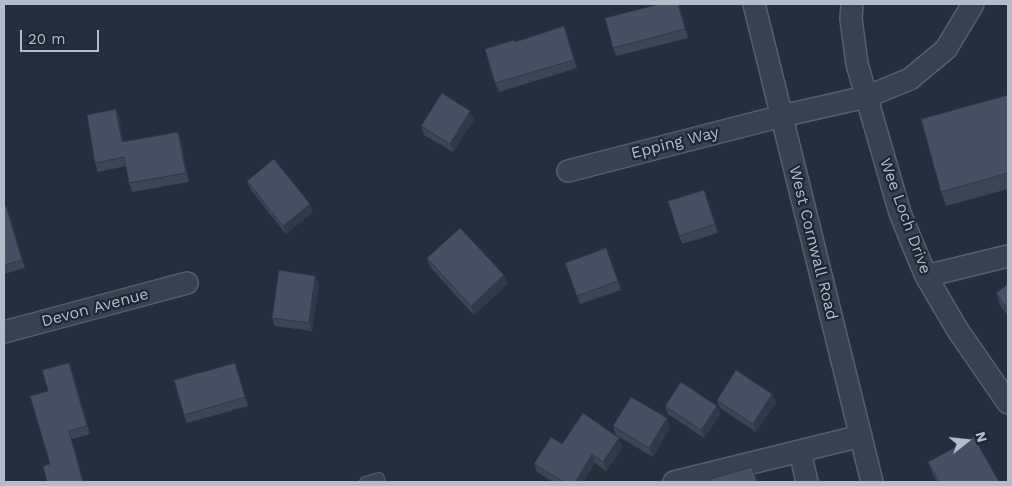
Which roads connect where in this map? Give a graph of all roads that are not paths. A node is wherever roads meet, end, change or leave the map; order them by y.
1 (754, 4) edge
2 (852, 4) edge
3 (972, 4) edge
4 (866, 97) junction
5 (782, 116) junction
6 (568, 171) dead end
7 (1008, 256) edge
8 (926, 276) junction
9 (186, 283) dead end
10 (4, 332) edge
11 (1008, 403) edge
12 (861, 436) junction
13 (800, 451) junction
14 (365, 482) edge
15 (380, 482) edge
16 (674, 482) edge
17 (807, 482) edge
18 (872, 482) edge

1 - 5 street, West Cornwall Road
2 - 4 street, Wee Loch Drive
3 - 4 street, Epping Way
4 - 5 street, Epping Way
4 - 8 street, Wee Loch Drive
5 - 6 street, Epping Way
5 - 12 street, West Cornwall Road
7 - 8 street
8 - 11 street, Wee Loch Drive
9 - 10 street, Devon Avenue
12 - 13 street
12 - 18 street, West Cornwall Road
13 - 16 street
13 - 17 street
14 - 15 lane

